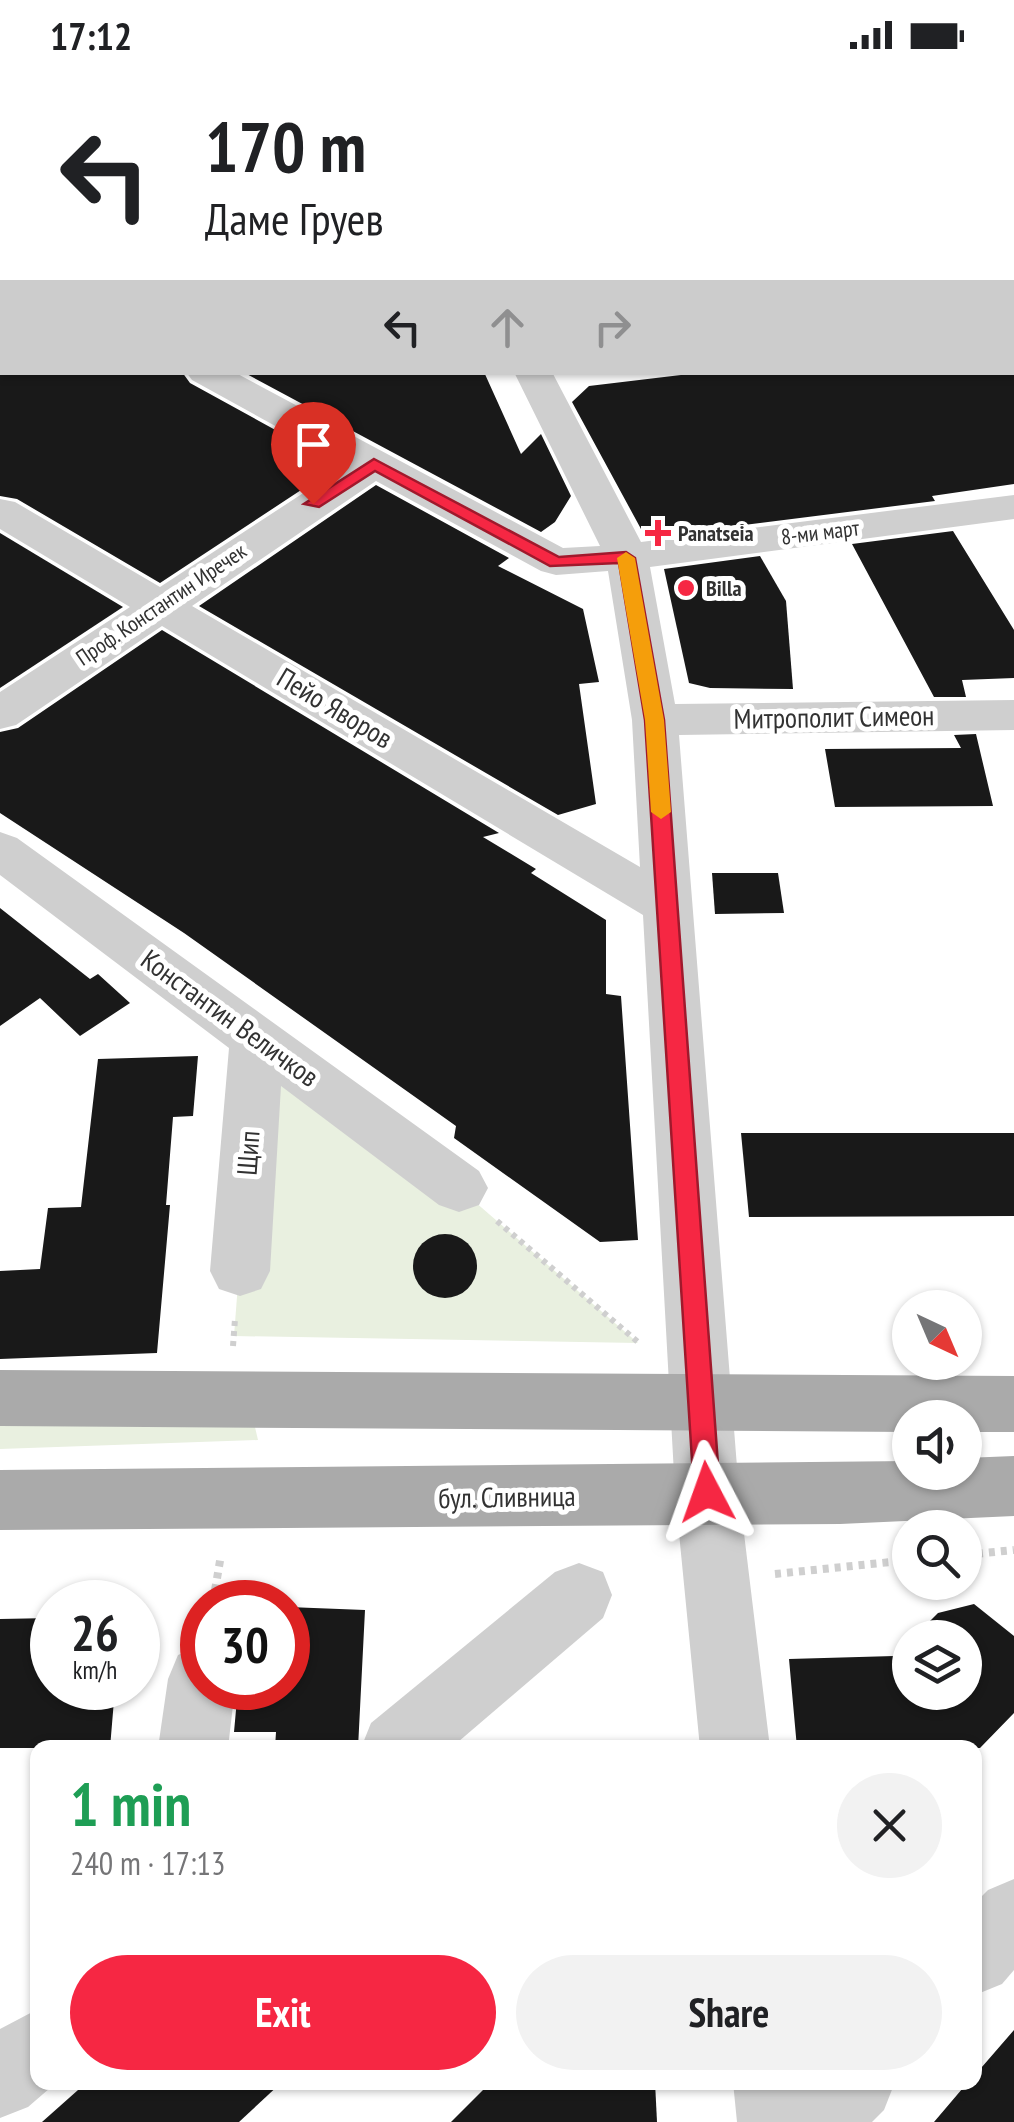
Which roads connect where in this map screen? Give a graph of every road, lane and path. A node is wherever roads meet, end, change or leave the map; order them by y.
1 (215, 375) edge
2 (534, 375) edge
3 (374, 464) junction
4 (1014, 507) edge
5 (0, 510) edge
6 (626, 558) junction
7 (160, 603) junction
8 (0, 714) edge
9 (1014, 715) edge
10 (654, 720) junction
11 (0, 850) edge
12 (669, 908) junction
13 (257, 1036) junction
14 (459, 1188) joint
15 (240, 1271) joint
16 (0, 1398) edge
17 (227, 1402) junction
18 (700, 1404) junction
19 (1014, 1404) edge
20 (1014, 1486) edge
21 (707, 1492) junction
22 (0, 1500) edge
23 (1014, 1550) edge
24 (982, 1553) edge
25 (579, 1595) dead end
26 (198, 1710) edge
27 (193, 1740) edge
28 (406, 1740) edge
29 (734, 1740) edge
30 (1014, 1916) edge
31 (982, 1950) edge
32 (30, 2055) edge
33 (0, 2079) edge
34 (773, 2090) edge
35 (849, 2090) edge
36 (777, 2122) edge
37 (819, 2122) edge

1 - 3 street, 8-ми март
2 - 6 street
3 - 6 street, 8-ми март
3 - 7 street, Проф. Константин Иречек
4 - 6 street, 8-ми март
5 - 7 street, Пейо Яворов
6 - 10 street
7 - 8 street, Проф. Константин Иречек
7 - 12 street, Пейо Яворов
9 - 10 street, Митрополит Симеон
10 - 12 street
11 - 13 street, Константин Величков
12 - 18 street
13 - 14 street, Константин Величков
13 - 15 street, Щип
14 - 18 path
15 - 17 path
16 - 17 main road
17 - 18 main road
18 - 19 main road
18 - 21 street
20 - 21 main road, бул. Сливница
21 - 22 main road, бул. Сливница
21 - 29 street
23 - 24 path
25 - 28 street
26 - 27 street
30 - 31 street
32 - 33 street
34 - 36 street
35 - 37 street

